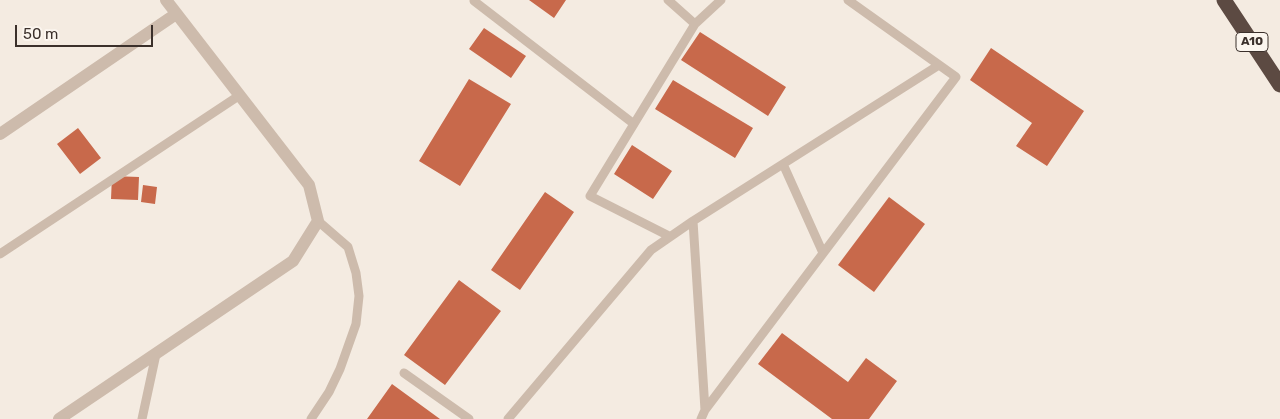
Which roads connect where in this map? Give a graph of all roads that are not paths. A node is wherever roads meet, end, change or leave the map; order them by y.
1 (166, 0) edge
2 (668, 0) edge
3 (721, 0) edge
4 (848, 0) edge
5 (1224, 0) edge
6 (474, 1) edge
7 (176, 14) junction
8 (695, 24) junction
9 (939, 65) junction
10 (1280, 85) edge
11 (240, 95) junction
12 (634, 124) junction
13 (0, 134) edge
14 (784, 164) junction
15 (318, 221) junction
16 (693, 221) junction
17 (669, 236) junction
18 (823, 253) junction
19 (0, 254) edge
20 (156, 354) junction
21 (404, 373) dead end
22 (703, 415) edge
23 (59, 419) edge
24 (142, 419) edge
25 (311, 419) edge
26 (469, 419) edge
27 (508, 419) edge

1 - 7 street
2 - 8 lane
3 - 8 lane
4 - 9 lane
5 - 10 highway, A10
6 - 12 lane
7 - 11 street
7 - 13 street
8 - 12 lane
9 - 14 lane
9 - 18 lane
11 - 15 street
11 - 19 lane
12 - 17 lane
14 - 16 lane
14 - 18 lane
15 - 20 street
15 - 25 lane
16 - 17 lane
16 - 22 lane
17 - 27 lane
18 - 22 lane
20 - 23 street
20 - 24 lane
21 - 26 lane

